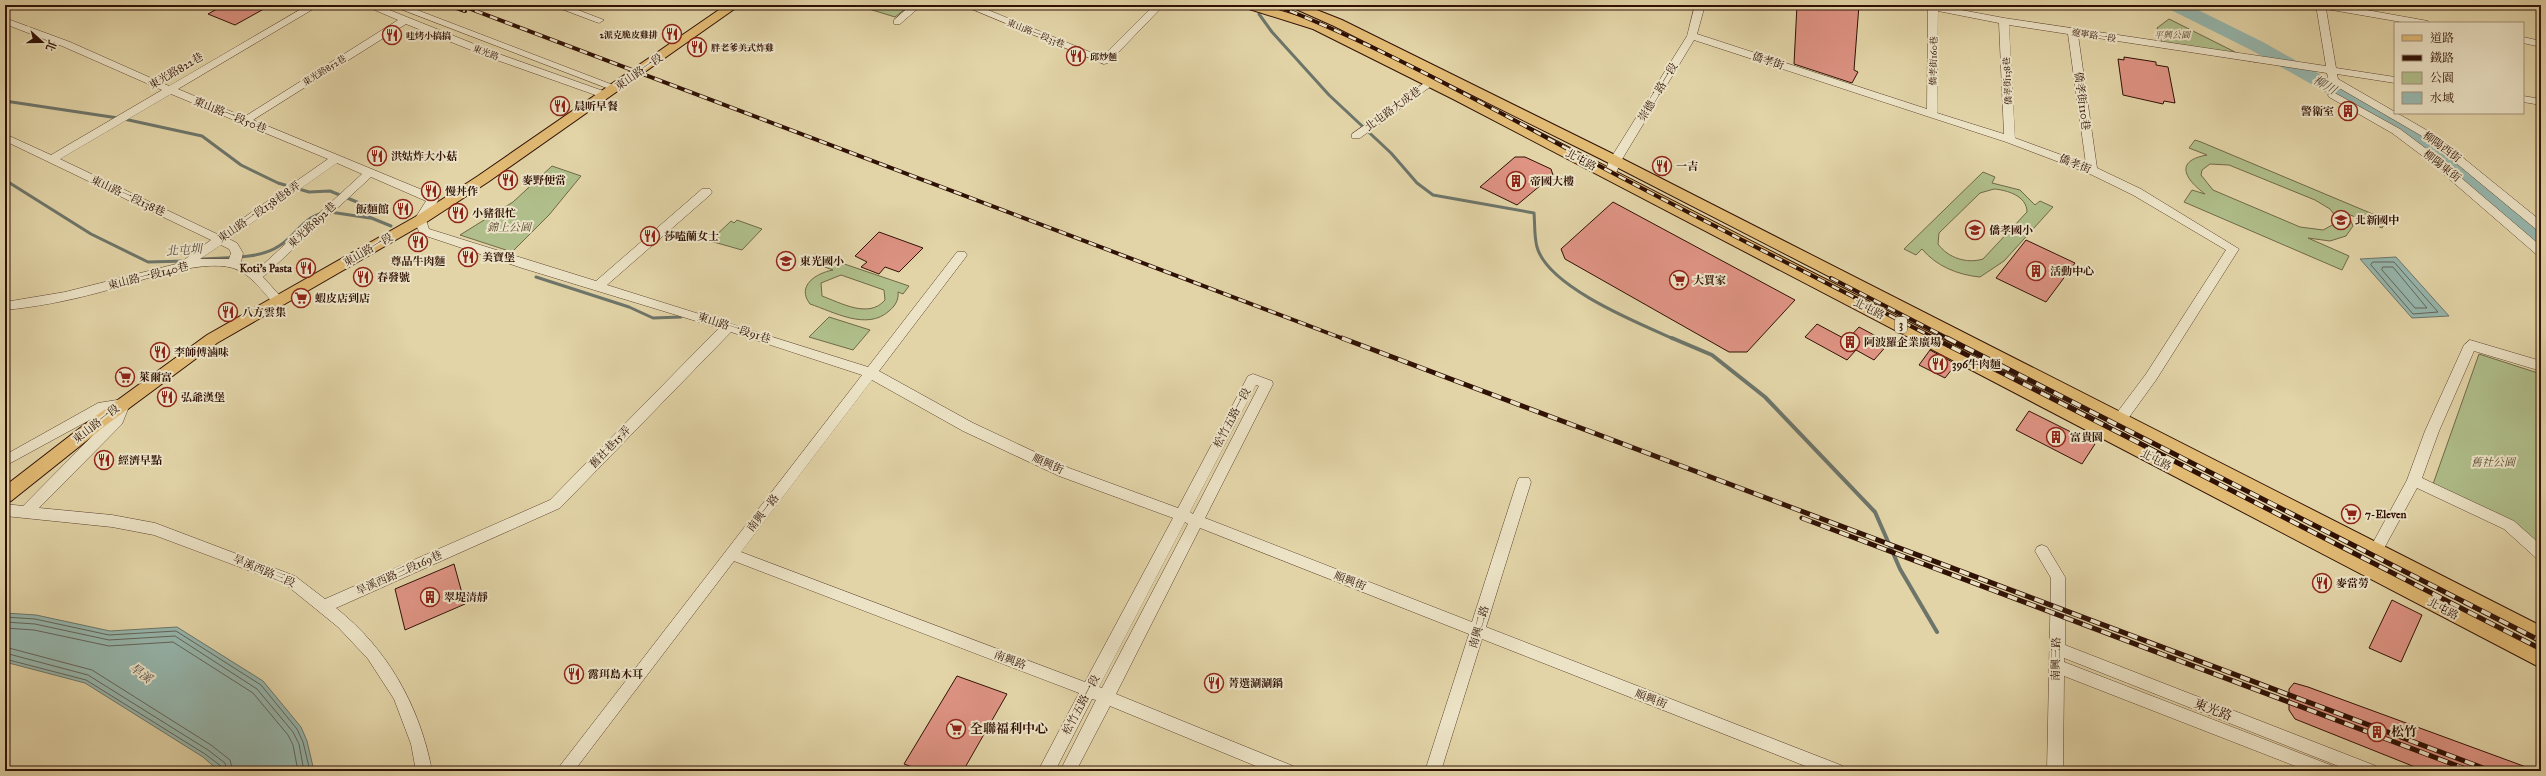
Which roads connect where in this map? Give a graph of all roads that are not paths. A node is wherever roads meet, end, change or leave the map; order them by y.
1 (315, 5) edge
2 (368, 5) edge
3 (395, 5) edge
4 (556, 5) edge
5 (734, 5) edge
6 (916, 5) edge
7 (967, 5) edge
8 (1159, 5) edge
9 (1252, 5) edge
10 (1293, 5) edge
11 (1700, 5) edge
12 (2321, 5) edge
13 (1925, 6) edge
14 (405, 20) junction
15 (600, 20) dead end
16 (5, 21) edge
17 (2004, 21) junction
18 (897, 22) dead end
19 (2418, 22) edge
20 (2073, 32) junction
21 (1692, 36) junction
22 (2524, 40) edge
23 (2541, 44) edge
24 (2332, 75) junction
25 (2394, 80) edge
26 (1430, 82) junction
27 (168, 89) junction
28 (610, 92) junction
29 (2333, 95) dead end
30 (2524, 99) edge
31 (2541, 102) edge
32 (1932, 114) junction
33 (244, 121) junction
34 (1358, 134) dead end
35 (5, 137) edge
36 (2010, 140) junction
37 (336, 159) junction
38 (50, 160) junction
39 (1615, 161) junction
40 (2092, 170) junction
41 (369, 173) junction
42 (1610, 175) junction
43 (706, 192) dead end
44 (420, 220) junction
45 (2541, 227) edge
46 (220, 240) junction
47 (2541, 252) edge
48 (961, 255) dead end
49 (234, 264) junction
50 (182, 267) junction
51 (256, 278) junction
52 (598, 286) junction
53 (278, 301) junction
54 (5, 306) edge
55 (728, 327) junction
56 (2541, 366) edge
57 (871, 372) junction
58 (123, 404) junction
59 (2119, 419) junction
60 (2109, 434) junction
61 (5, 461) edge
62 (2414, 481) junction
63 (1524, 482) dead end
64 (5, 496) edge
65 (5, 510) edge
66 (27, 511) junction
67 (1181, 515) junction
68 (1195, 521) junction
69 (474, 541) joint
70 (2376, 550) junction
71 (2042, 551) dead end
72 (731, 554) junction
73 (2541, 554) edge
74 (324, 606) junction
75 (1477, 632) junction
76 (2541, 635) edge
77 (2056, 648) junction
78 (2541, 660) edge
79 (2056, 666) junction
80 (1089, 690) junction
81 (1106, 697) junction
82 (424, 771) edge
83 (564, 771) edge
84 (1046, 771) edge
85 (1068, 771) edge
86 (1287, 771) edge
87 (1433, 771) edge
88 (1838, 771) edge
89 (2055, 771) edge
90 (2328, 771) edge
91 (2370, 771) edge

1 - 27 street, 東光路822巷
2 - 14 street, 東光路
3 - 28 street, 東光路
4 - 15 street
5 - 28 main road, 東山路一段
6 - 18 street
7 - 8 street, 東山路一段33巷
9 - 26 main road, 北屯路 / 3
10 - 39 main road, 北屯路 / 3
11 - 21 street, 崇德二路一段
12 - 19 street
12 - 24 street
13 - 17 street, 遼寧路一段
13 - 32 street, 僑孝街160巷
14 - 28 street, 東光路
14 - 33 street, 東光路852巷
16 - 27 street, 東山路一段50巷
17 - 20 street, 遼寧路一段
17 - 36 street, 僑孝街138巷
20 - 24 street, 遼寧路一段
20 - 40 street, 僑孝街110巷
21 - 32 street, 僑孝街
21 - 39 street, 崇德二路一段
22 - 23 street
24 - 25 street
24 - 45 street, 柳陽西街
26 - 34 street, 北屯路大成巷
26 - 42 main road, 北屯路 / 3
27 - 33 street, 東山路一段50巷
27 - 38 street, 東光路822巷
28 - 44 main road, 東山路一段
29 - 47 street, 柳陽東街
30 - 31 street
32 - 36 street, 僑孝街
33 - 37 street, 東山路一段50巷
35 - 38 street, 東山路一段138巷
36 - 40 street, 僑孝街
37 - 41 street, 東山路一段50巷
37 - 46 street, 東山路一段138巷8弄
38 - 46 street, 東山路一段138巷
39 - 42 street, 崇德二路一段
39 - 59 main road, 北屯路 / 3
40 - 59 street, 僑孝街
41 - 44 street, 東山路一段50巷
41 - 51 street, 東光路892巷
42 - 60 main road, 北屯路 / 3
43 - 52 street
44 - 52 street, 東山路一段91巷
44 - 53 main road, 東山路一段
46 - 49 street, 東山路一段138巷
46 - 50 street, 東山路一段138巷8弄
48 - 57 street, 南興一路
49 - 50 street, 東山路一段140巷
49 - 51 street
50 - 54 street, 東山路一段140巷
51 - 53 street
52 - 55 street, 東山路一段91巷
53 - 58 main road, 東山路一段
55 - 57 street, 東山路一段91巷
55 - 69 street, 舊社巷15弄
56 - 62 street
57 - 67 street, 順興街
57 - 72 street, 南興一路
58 - 61 street
58 - 64 main road, 東山路一段
58 - 66 street
59 - 60 street, 僑孝街
59 - 70 main road, 北屯路 / 3
60 - 78 main road, 北屯路 / 3
62 - 70 street
62 - 73 street
63 - 75 street, 南興二路
65 - 66 street, 旱溪西路三段
66 - 74 street, 旱溪西路三段
67 - 68 street, 順興街
67 - 68 street, 松竹五路一段
67 - 80 street, 松竹五路一段
68 - 75 street, 順興街
68 - 81 street, 松竹五路一段
69 - 74 street, 旱溪西路三段169巷
70 - 76 main road, 北屯路 / 3
71 - 77 street, 南興三路
72 - 80 street, 南興路
72 - 83 street, 南興一路
74 - 82 street, 旱溪西路三段
75 - 87 street, 南興二路
75 - 88 street, 順興街
77 - 79 street, 南興三路
77 - 91 street, 東光路
79 - 89 street, 南興三路
79 - 90 street, 東光路
80 - 81 street, 南興路
80 - 84 street, 松竹五路一段
81 - 85 street, 松竹五路一段
81 - 86 street, 南興路

